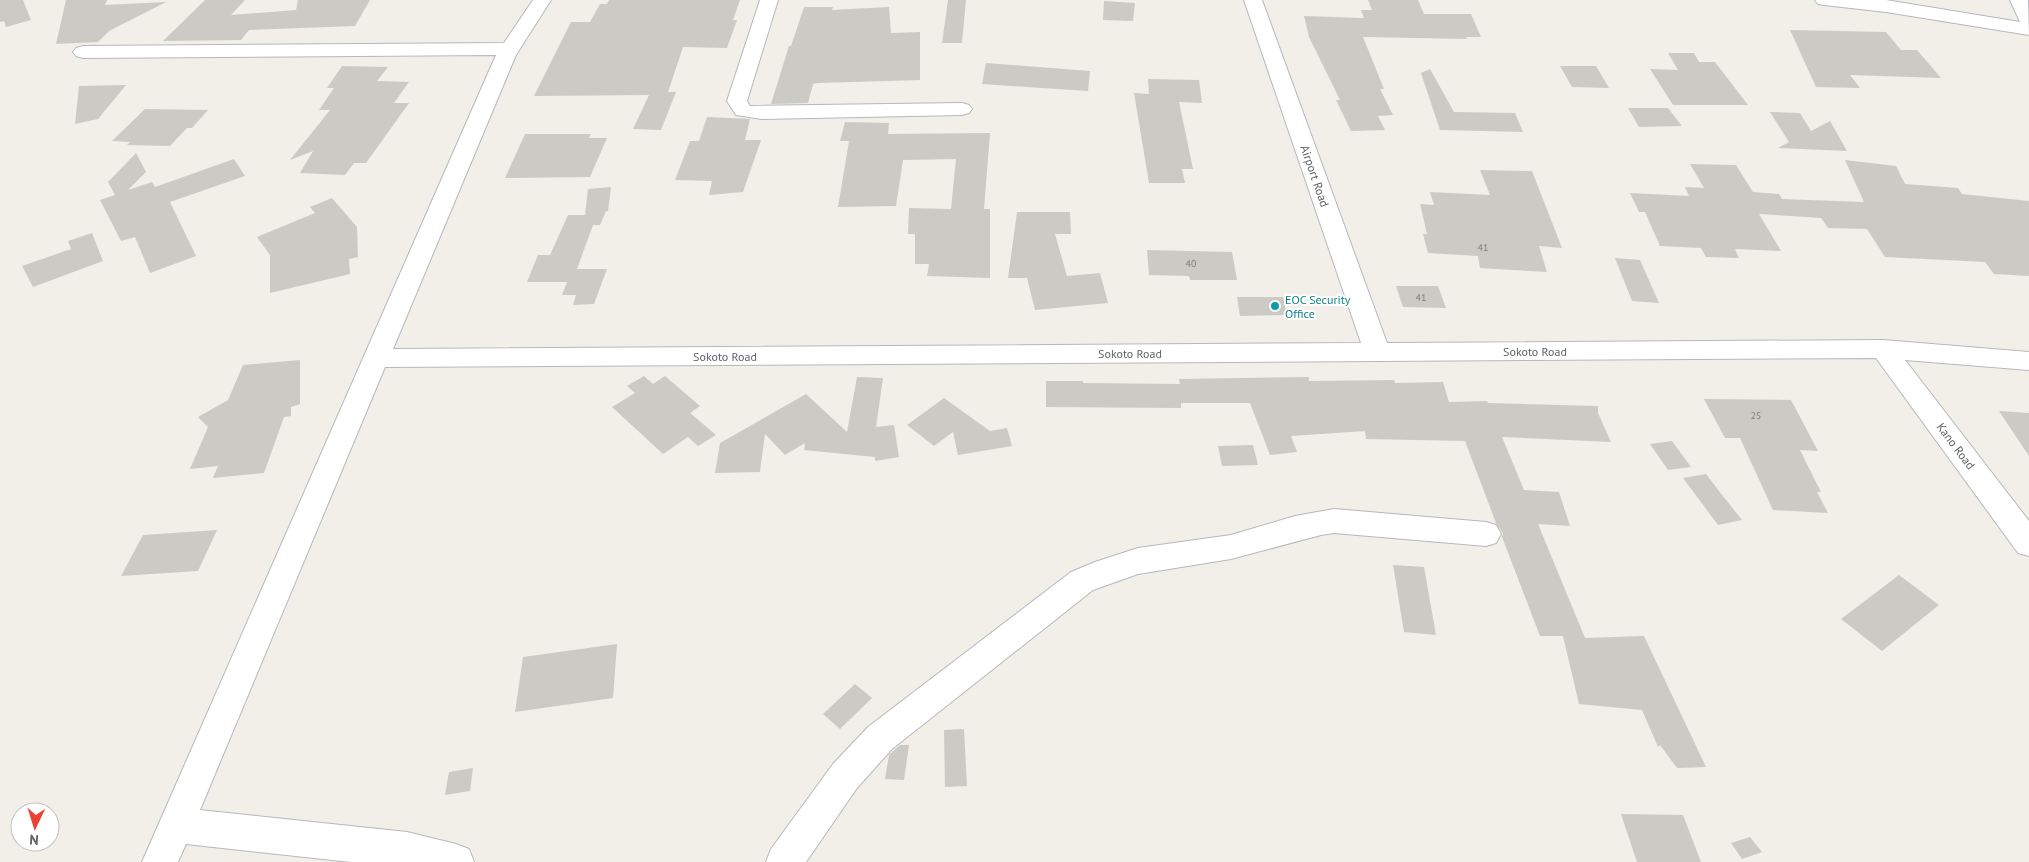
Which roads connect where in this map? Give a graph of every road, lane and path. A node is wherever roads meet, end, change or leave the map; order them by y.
1 (542, 0) edge
2 (769, 0) edge
3 (1253, 0) edge
4 (1824, 0) edge
5 (2019, 0) edge
6 (2029, 22) edge
7 (2029, 29) edge
8 (509, 49) junction
9 (84, 52) dead end
10 (962, 109) dead end
11 (1883, 348) junction
12 (1377, 352) junction
13 (377, 358) junction
14 (2029, 361) edge
15 (1486, 534) dead end
16 (2029, 544) edge
17 (176, 824) junction
18 (160, 862) edge
19 (456, 862) edge
20 (784, 862) edge

1 - 8 street
2 - 10 street
3 - 12 street, Airport Road
4 - 7 street
5 - 6 street
8 - 9 street
8 - 13 street
11 - 12 street, Sokoto Road
11 - 14 street, Sokoto Road
11 - 16 street, Kano Road
12 - 13 street, Sokoto Road
13 - 17 street
15 - 20 street
17 - 18 street
17 - 19 street

